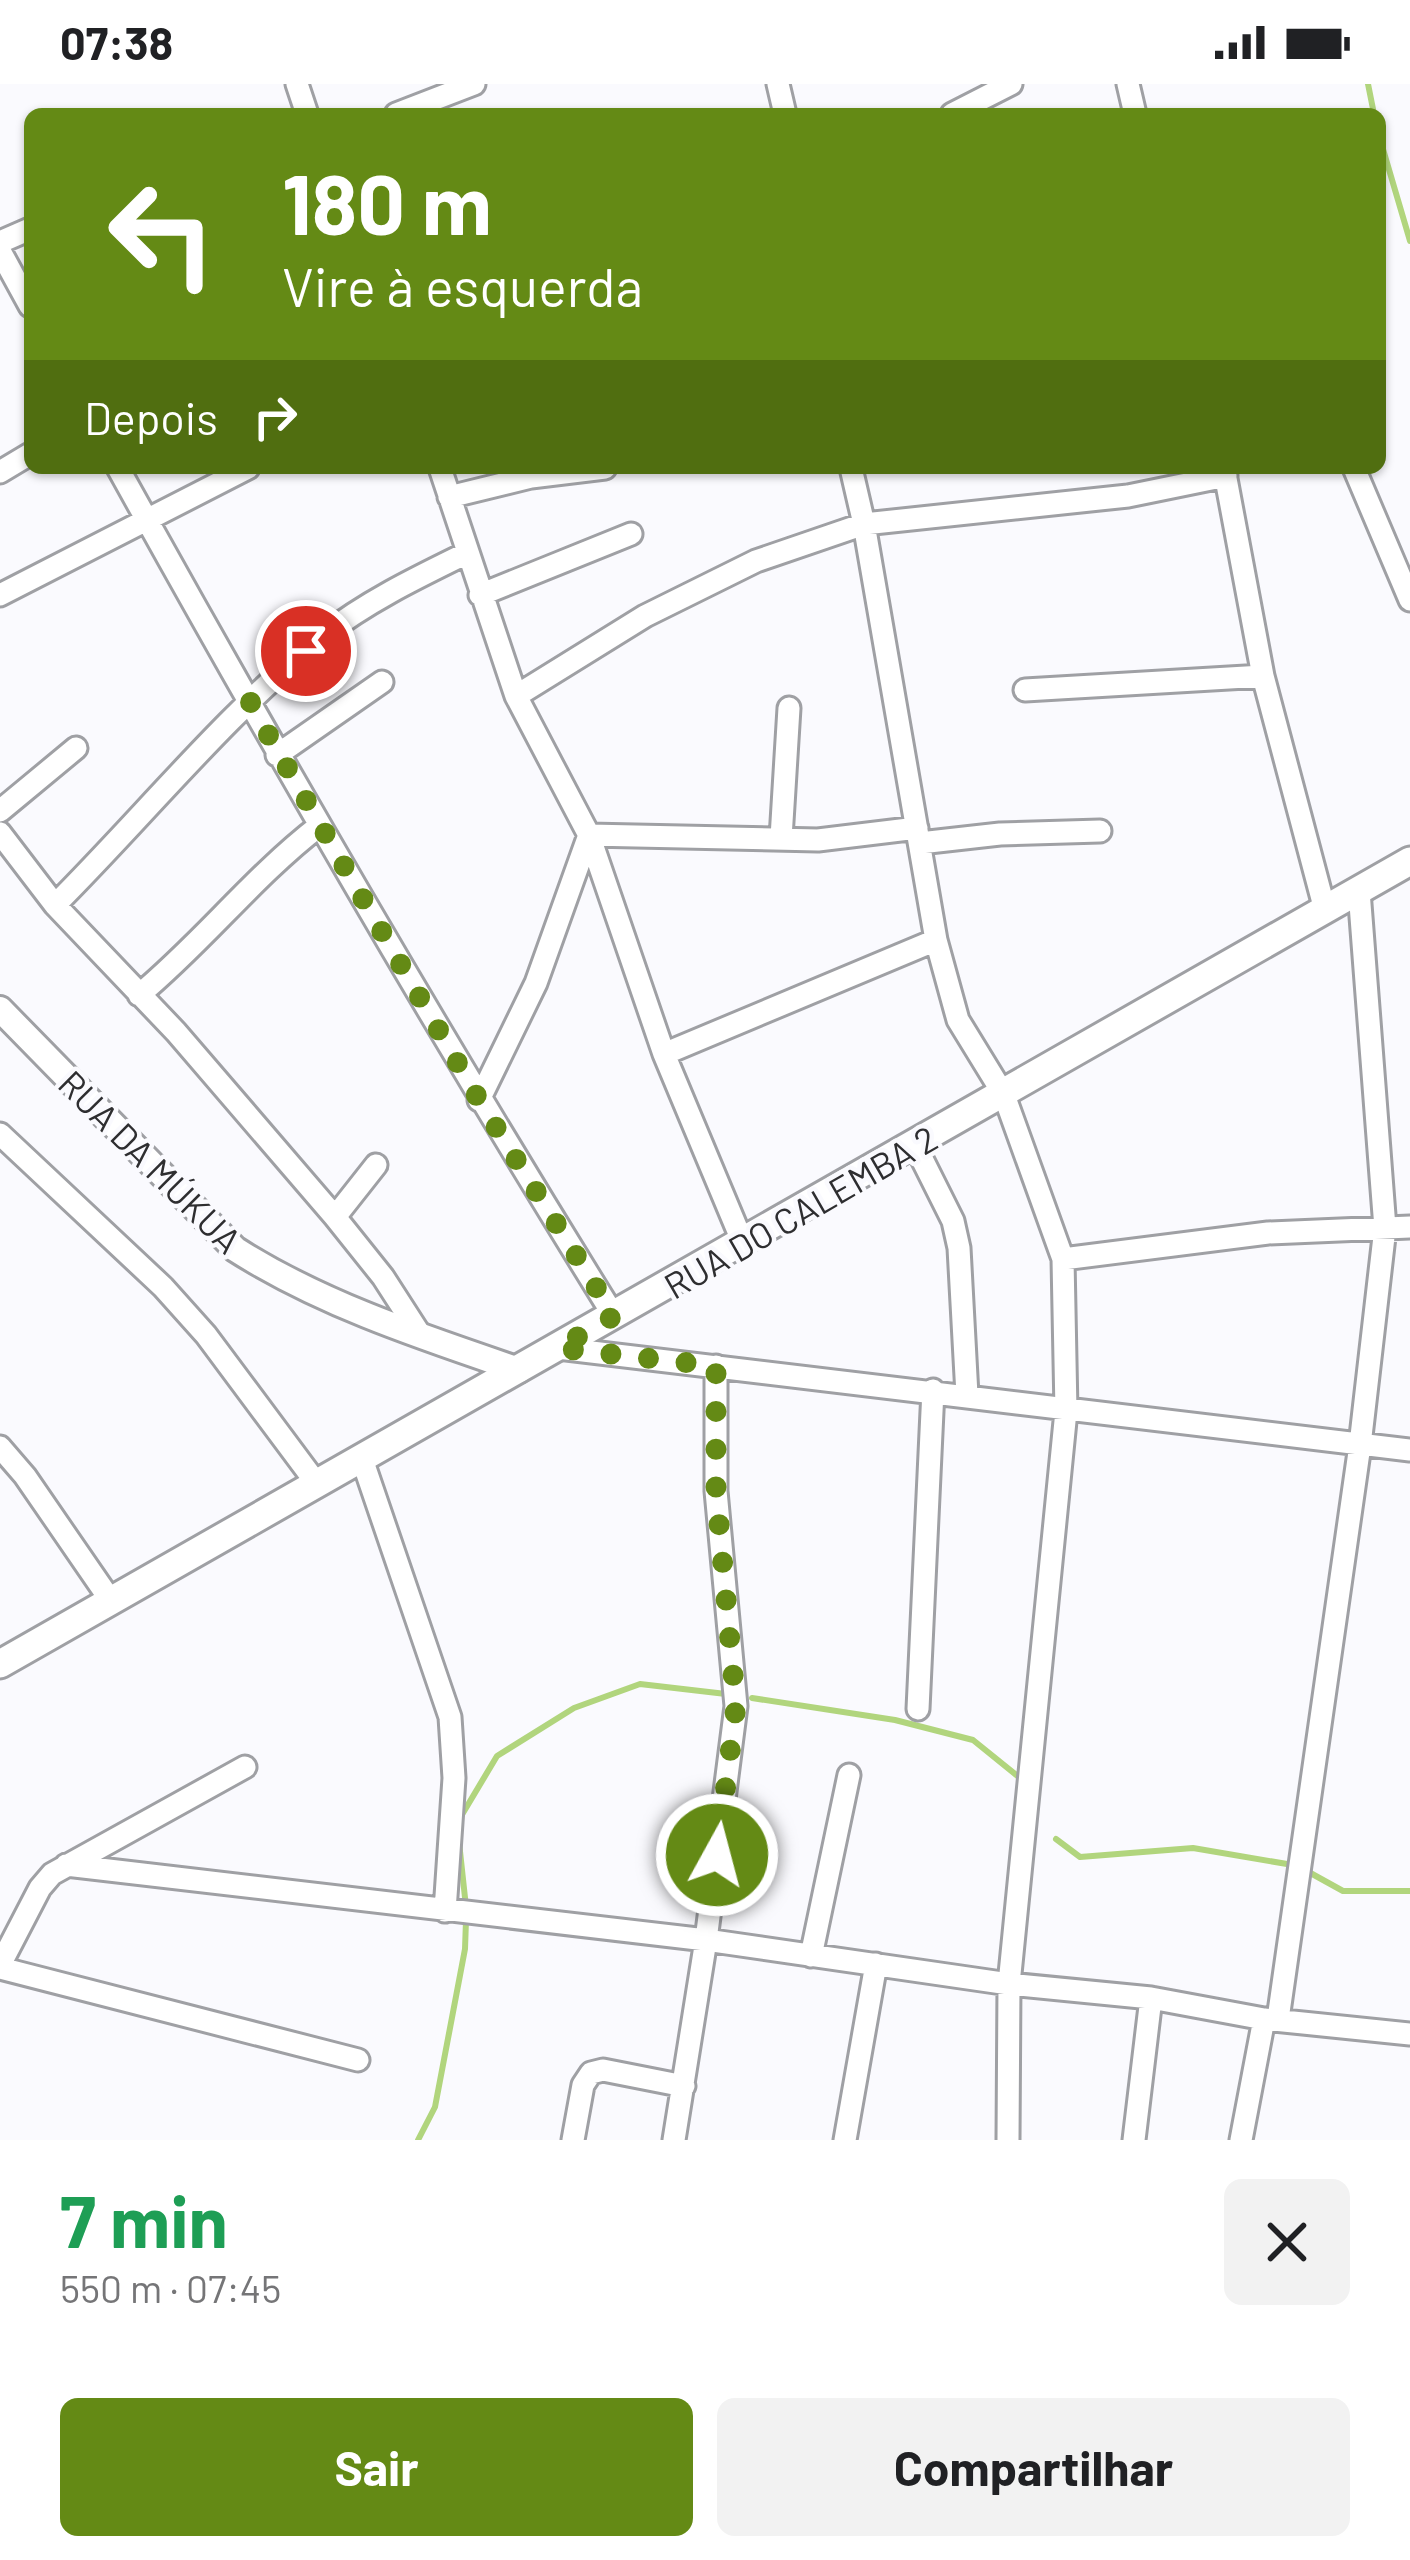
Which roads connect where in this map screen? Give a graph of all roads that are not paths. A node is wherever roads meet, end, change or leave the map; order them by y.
1 (474, 84) edge
2 (1012, 84) edge
3 (418, 94) edge
4 (964, 108) edge
5 (0, 247) edge
6 (24, 294) edge
7 (121, 474) edge
8 (236, 474) edge
9 (442, 474) edge
10 (556, 474) edge
11 (852, 474) edge
12 (1217, 474) edge
13 (1225, 474) edge
14 (1357, 474) edge
15 (449, 496) junction
16 (147, 520) junction
17 (864, 524) junction
18 (631, 534) dead end
19 (467, 554) junction
20 (0, 595) edge
21 (480, 595) junction
22 (1410, 600) edge
23 (1263, 676) junction
24 (382, 682) dead end
25 (1025, 690) dead end
26 (516, 696) junction
27 (250, 703) junction
28 (789, 708) dead end
29 (76, 748) dead end
30 (278, 755) junction
31 (0, 811) edge
32 (319, 826) junction
33 (1100, 831) dead end
34 (0, 832) edge
35 (590, 835) junction
36 (918, 835) junction
37 (781, 838) junction
38 (1410, 861) edge
39 (1359, 891) junction
40 (56, 905) junction
41 (1324, 910) junction
42 (936, 940) junction
43 (139, 995) junction
44 (0, 1009) edge
45 (664, 1054) junction
46 (1004, 1096) junction
47 (479, 1100) junction
48 (0, 1134) edge
49 (915, 1145) junction
50 (376, 1165) dead end
51 (334, 1217) junction
52 (1384, 1228) junction
53 (1410, 1228) edge
54 (743, 1243) junction
55 (1063, 1259) junction
56 (614, 1316) junction
57 (421, 1336) junction
58 (558, 1348) junction
59 (716, 1366) junction
60 (519, 1370) junction
61 (933, 1390) junction
62 (967, 1395) junction
63 (1066, 1412) junction
64 (1360, 1445) junction
65 (0, 1447) edge
66 (1410, 1450) edge
67 (362, 1459) junction
68 (317, 1484) junction
69 (111, 1601) junction
70 (0, 1664) edge
71 (918, 1709) dead end
72 (245, 1767) dead end
73 (849, 1775) dead end
74 (66, 1865) junction
75 (445, 1911) junction
76 (706, 1940) junction
77 (811, 1957) junction
78 (876, 1964) junction
79 (0, 1966) edge
80 (1010, 1984) junction
81 (1151, 1998) junction
82 (1271, 2019) junction
83 (1410, 2034) edge
84 (358, 2060) dead end
85 (684, 2086) junction
86 (573, 2140) edge
87 (674, 2140) edge
88 (845, 2140) edge
89 (1009, 2140) edge
90 (1133, 2140) edge
91 (1240, 2140) edge

1 - 3 street
2 - 4 street
5 - 6 street
7 - 16 street
8 - 16 street
9 - 15 street
10 - 15 street
11 - 17 street
12 - 17 street
13 - 23 street
14 - 22 street
15 - 19 street
16 - 20 street
16 - 27 street
17 - 26 street
17 - 36 street
18 - 21 street
19 - 21 street
19 - 27 street
21 - 26 street
23 - 25 street
23 - 41 street
24 - 30 street
26 - 35 street
27 - 30 street
27 - 40 street
28 - 37 street
29 - 31 street
30 - 32 street
32 - 43 street
32 - 47 street
33 - 36 street
34 - 40 street
35 - 37 street
35 - 45 street
35 - 47 street
36 - 37 street
36 - 42 street
38 - 39 main road, RUA DO CALEMBA 2
39 - 41 main road, RUA DO CALEMBA 2
39 - 52 street
40 - 43 street
41 - 46 main road, RUA DO CALEMBA 2
42 - 45 street
42 - 46 street
43 - 51 street
44 - 57 street, RUA DA MÚKUA
45 - 54 street
46 - 49 main road, RUA DO CALEMBA 2
46 - 55 street
47 - 56 street
48 - 68 street
49 - 54 main road, RUA DO CALEMBA 2
49 - 62 street
50 - 51 street
51 - 57 street
52 - 53 street
52 - 55 street
52 - 64 street
54 - 56 main road, RUA DO CALEMBA 2
55 - 63 street
56 - 58 main road, RUA DO CALEMBA 2
57 - 60 street, RUA DA MÚKUA
58 - 59 street
58 - 60 main road, RUA DO CALEMBA 2
59 - 61 street
59 - 76 street
60 - 67 main road, RUA DO CALEMBA 2
61 - 62 street
61 - 71 street
62 - 63 street
63 - 64 street
63 - 80 street
64 - 66 street
64 - 82 street
65 - 69 street
67 - 68 main road, RUA DO CALEMBA 2
67 - 75 street
68 - 69 main road, RUA DO CALEMBA 2
69 - 70 main road, RUA DO CALEMBA 2
72 - 74 street
73 - 77 street
74 - 75 street
74 - 79 street
75 - 76 street
76 - 77 street
76 - 85 street
77 - 78 street
78 - 80 street
78 - 88 street
79 - 84 street
80 - 81 street
80 - 89 street
81 - 82 street
81 - 90 street
82 - 83 street
82 - 91 street
85 - 86 street
85 - 87 street

